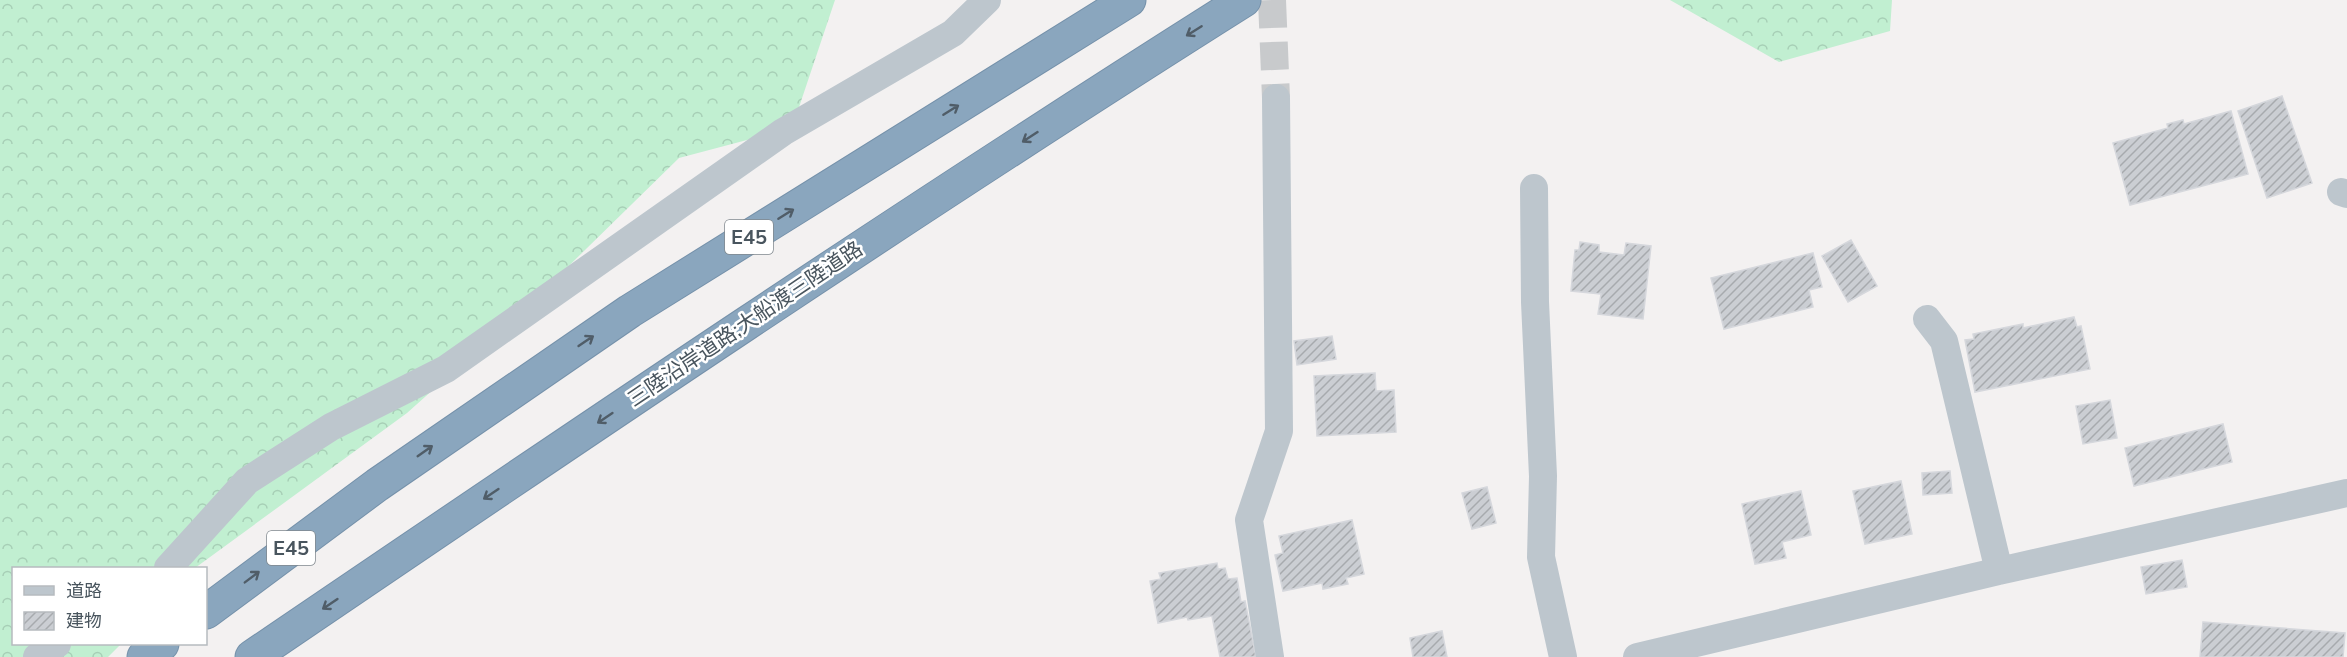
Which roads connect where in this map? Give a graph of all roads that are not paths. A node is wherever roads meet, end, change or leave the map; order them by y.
1 (987, 0) edge
2 (1129, 0) edge
3 (1244, 0) edge
4 (1276, 98) tunnel mouth
5 (1534, 188) dead end
6 (1927, 319) dead end
7 (2347, 493) edge
8 (169, 567) edge
9 (1999, 571) junction
10 (207, 611) edge
11 (55, 645) edge
12 (161, 645) edge
13 (37, 657) edge
14 (144, 657) edge
15 (252, 657) edge
16 (1269, 657) edge
17 (1563, 657) edge
18 (1637, 657) edge

1 - 8 street
10 -> 2 highway, E45
3 -> 15 highway, 三陸沿岸道路;大船渡三陸道路
4 - 16 street
5 - 17 street
6 - 9 street
7 - 9 street
9 - 18 street
11 - 13 street
12 - 14 highway

